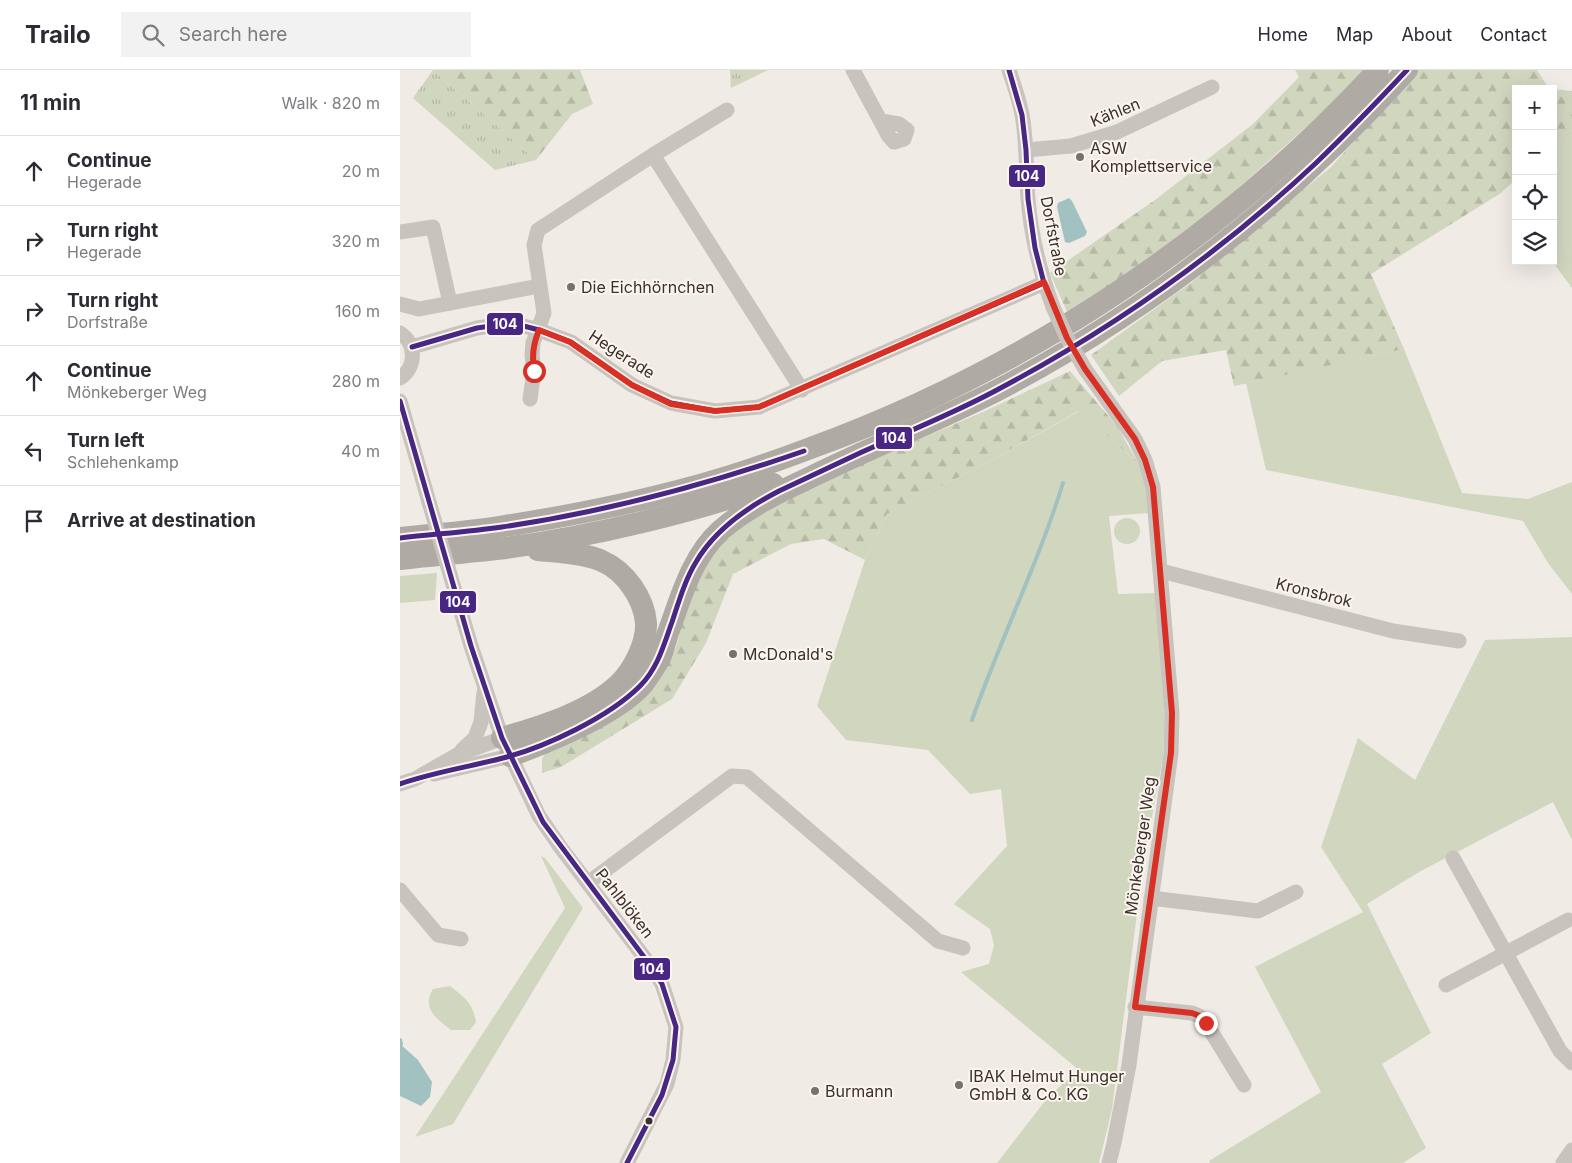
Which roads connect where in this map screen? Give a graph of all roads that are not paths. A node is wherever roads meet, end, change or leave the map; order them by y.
1 (853, 70) edge
2 (1009, 70) edge
3 (1378, 70) edge
4 (1407, 70) edge
5 (1212, 87) dead end
6 (727, 110) dead end
7 (882, 121) dead end
8 (1026, 150) junction
9 (653, 154) junction
10 (400, 232) edge
11 (1044, 282) junction
12 (539, 286) junction
13 (450, 303) junction
14 (400, 304) edge
15 (539, 330) junction
16 (400, 332) edge
17 (412, 348) junction
18 (400, 378) edge
19 (802, 390) junction
20 (530, 399) dead end
21 (400, 401) edge
22 (857, 454) junction
23 (1158, 532) joint
24 (400, 538) edge
25 (508, 548) junction
26 (400, 559) edge
27 (1161, 572) junction
28 (1459, 642) dead end
29 (485, 688) junction
30 (506, 747) junction
31 (456, 755) junction
32 (415, 779) junction
33 (400, 784) edge
34 (1453, 858) dead end
35 (588, 883) junction
36 (400, 890) edge
37 (1296, 892) dead end
38 (1151, 898) junction
39 (1568, 920) dead end
40 (461, 939) dead end
41 (963, 948) dead end
42 (1505, 953) junction
43 (1446, 985) dead end
44 (1135, 1007) junction
45 (1572, 1063) edge
46 (1244, 1084) dead end
47 (1572, 1150) edge
48 (627, 1163) edge
49 (1109, 1163) edge
50 (1563, 1163) edge

1 - 7 street
2 - 8 street, Dorfstraße
3 - 24 highway
4 - 22 highway
5 - 8 street, Kählen
6 - 9 street
8 - 11 street, Dorfstraße
9 - 12 street
9 - 19 street
10 - 13 street
11 - 19 street, Hegerade
11 - 23 street, Dorfstraße, bridge
12 - 13 street
12 - 15 street
13 - 14 street
15 - 17 street, Hegerade
15 - 19 street, Hegerade
15 - 20 street
16 - 17 street
17 - 18 street
21 - 29 street, Pahlblöken, bridge
22 - 25 highway
22 - 30 highway
23 - 27 street, Mönkeberger Weg
25 - 26 highway
25 - 30 highway
27 - 28 street, Kronsbrok
27 - 38 street, Mönkeberger Weg
29 - 30 street, Pahlblöken
29 - 31 street
30 - 31 street
30 - 32 street
30 - 35 street, Pahlblöken
31 - 32 street
32 - 33 street
34 - 42 street
35 - 41 street
35 - 48 street, Pahlblöken
36 - 40 street
37 - 38 street
38 - 44 street, Mönkeberger Weg
39 - 42 street
42 - 43 street
42 - 45 street
44 - 46 street
44 - 49 street, Mönkeberger Weg
47 - 50 street

